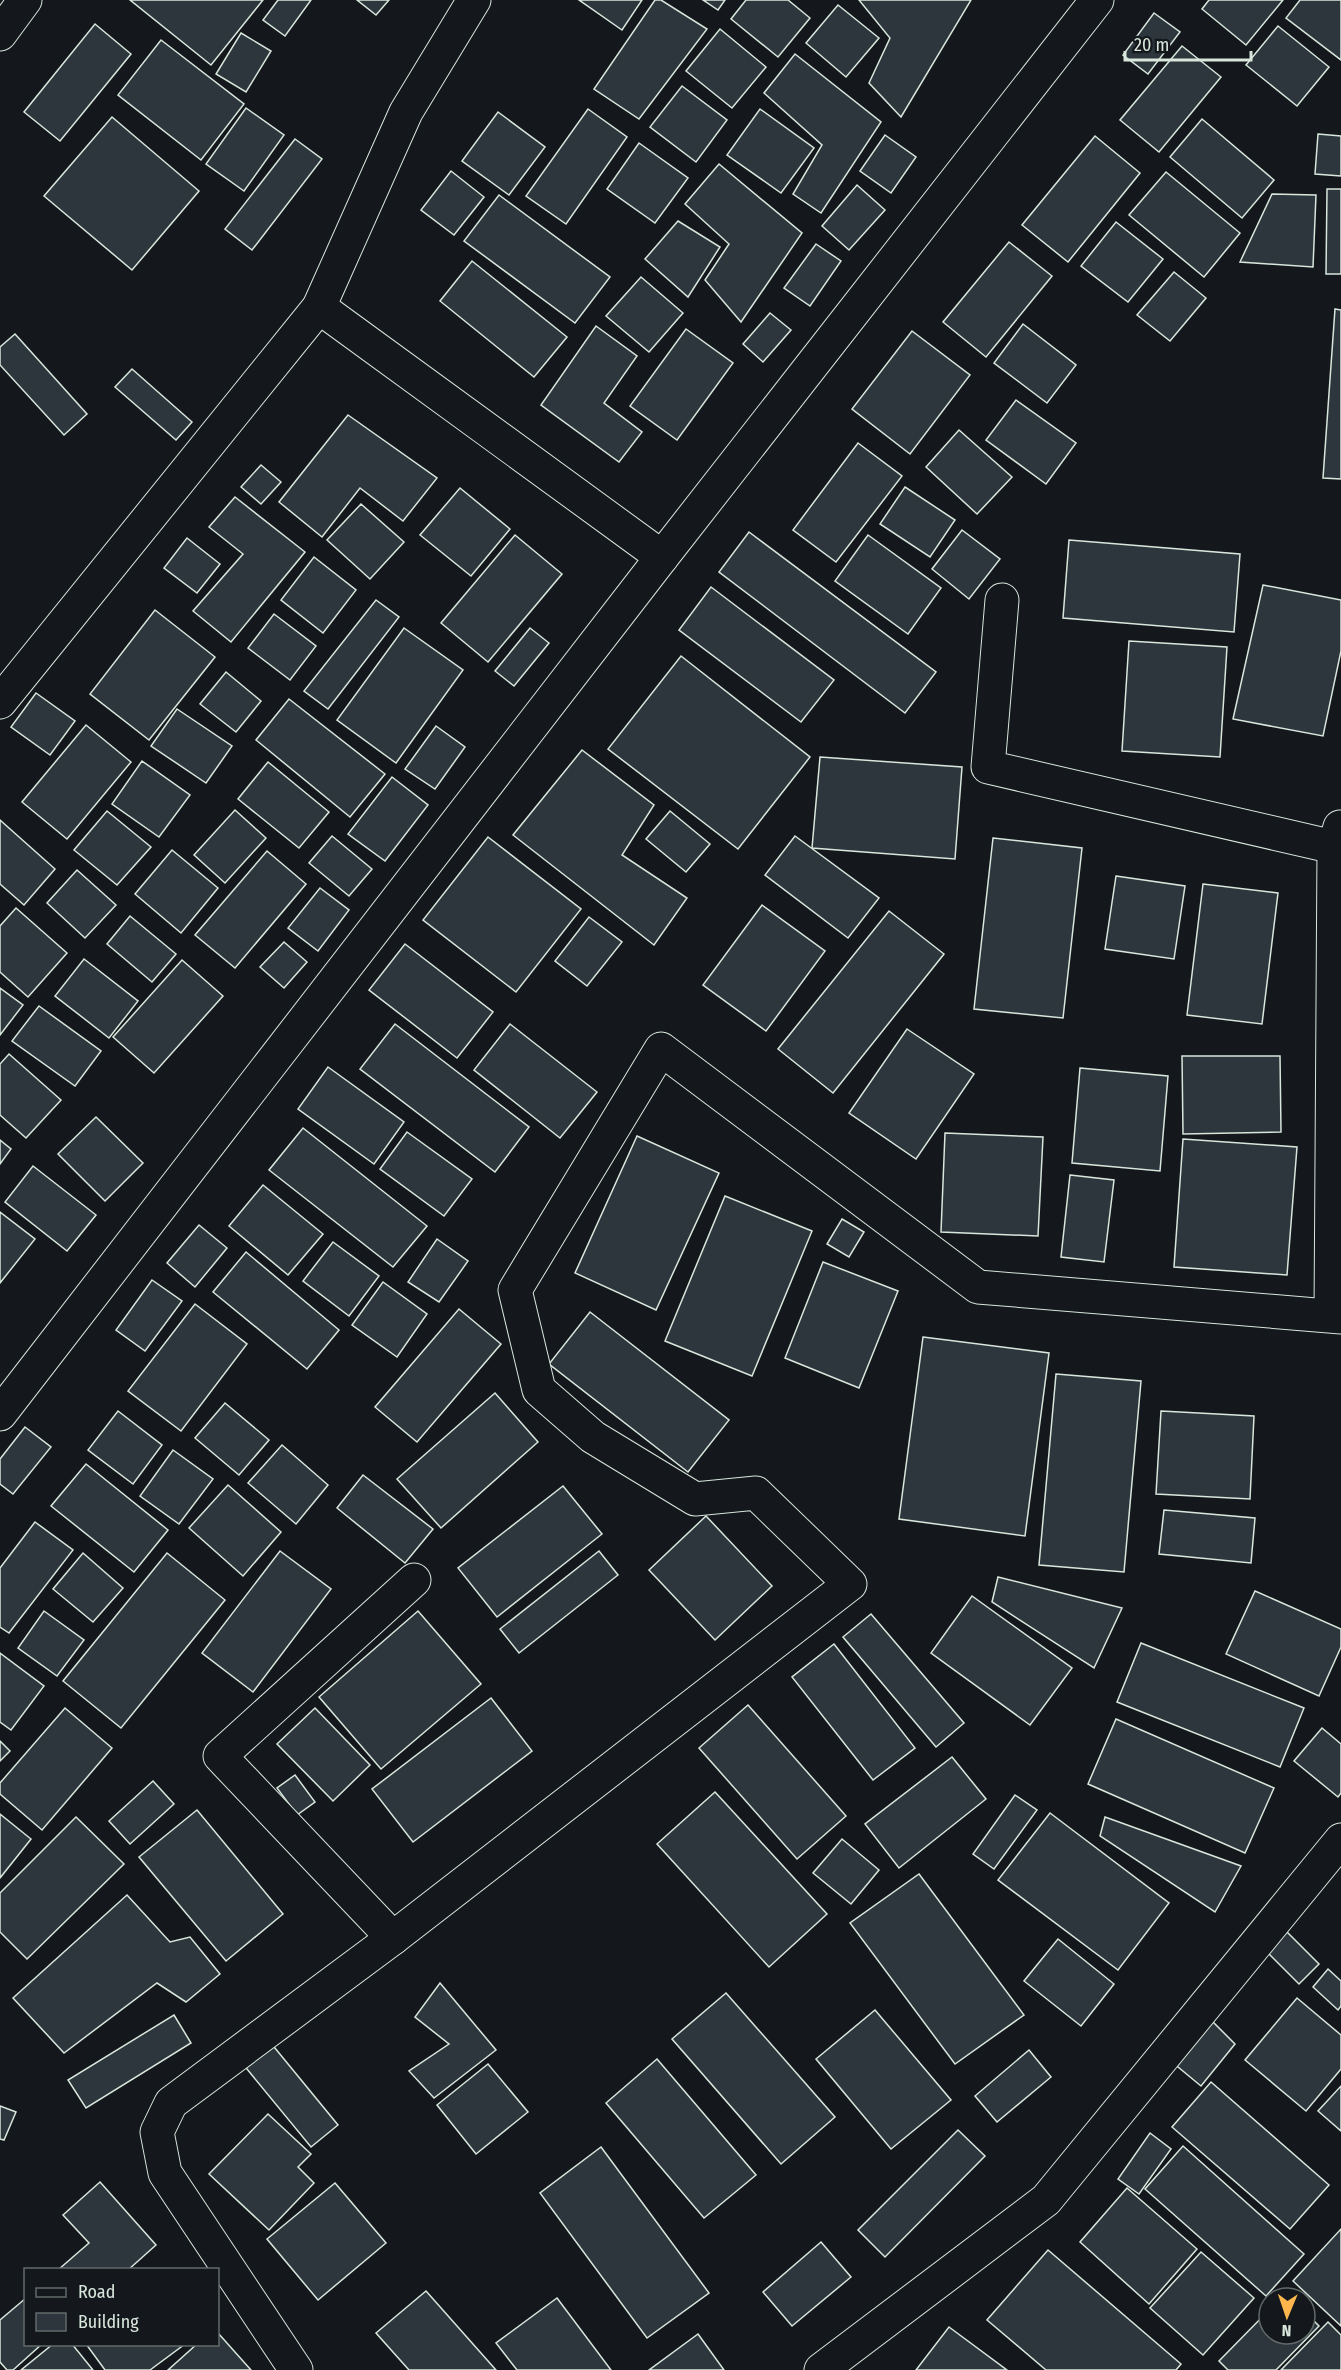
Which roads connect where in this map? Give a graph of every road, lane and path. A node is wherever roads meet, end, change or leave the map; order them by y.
1 (25, 0) edge
2 (474, 0) edge
3 (1097, 0) edge
4 (0, 34) edge
5 (318, 307) junction
6 (662, 557) junction
7 (1002, 600) dead end
8 (4, 692) edge
9 (1338, 836) edge
10 (1336, 1316) edge
11 (0, 1414) edge
12 (414, 1580) dead end
13 (1341, 1840) edge
14 (393, 1938) junction
15 (296, 2370) edge
16 (821, 2370) edge

1 - 4 street
2 - 5 street
3 - 6 street
5 - 6 street
5 - 8 street
6 - 11 street
7 - 9 street
9 - 10 street
10 - 14 street
12 - 14 street
13 - 16 street
14 - 15 street

